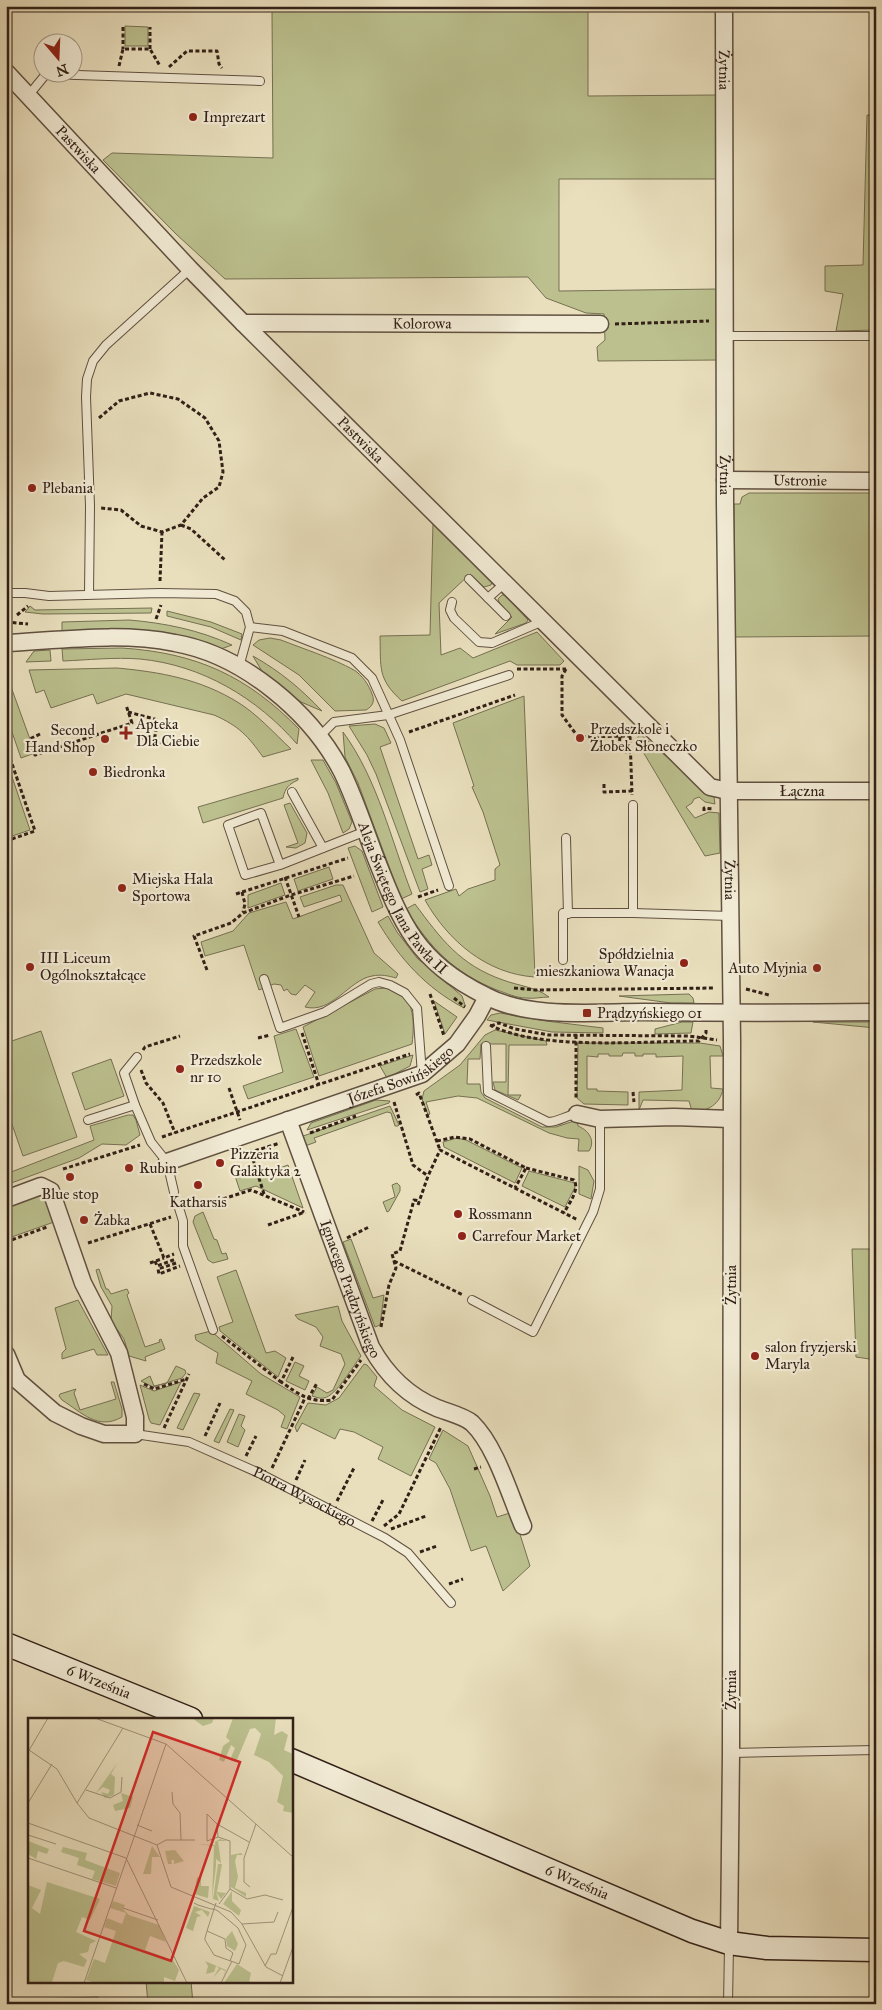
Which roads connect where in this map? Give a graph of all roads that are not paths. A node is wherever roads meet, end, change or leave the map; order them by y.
1 (724, 6) edge
2 (6, 72) edge
3 (260, 81) dead end
4 (28, 96) junction
5 (190, 269) junction
6 (243, 323) junction
7 (600, 324) road end
8 (724, 328) junction
9 (876, 336) edge
10 (725, 480) junction
11 (876, 481) edge
12 (469, 579) dead end
13 (505, 583) junction
14 (6, 593) edge
15 (89, 594) junction
16 (488, 598) junction
17 (452, 602) dead end
18 (506, 616) dead end
19 (543, 621) junction
20 (250, 626) junction
21 (6, 642) edge
22 (239, 667) junction
23 (509, 674) road end
24 (388, 715) junction
25 (320, 736) junction
26 (728, 791) junction
27 (876, 791) edge
28 (292, 792) dead end
29 (633, 806) road end
30 (366, 832) junction
31 (566, 838) dead end
32 (323, 848) junction
33 (280, 865) junction
34 (449, 886) dead end
35 (633, 913) junction
36 (568, 914) junction
37 (730, 916) junction
38 (563, 960) dead end
39 (264, 979) dead end
40 (488, 997) junction
41 (876, 1012) edge
42 (732, 1013) junction
43 (486, 1046) dead end
44 (137, 1057) road end
45 (422, 1074) junction
46 (135, 1105) junction
47 (578, 1109) joint
48 (731, 1118) junction
49 (600, 1119) junction
50 (88, 1120) dead end
51 (288, 1120) junction
52 (167, 1162) junction
53 (174, 1192) dead end
54 (6, 1199) edge
55 (180, 1211) road end
56 (472, 1300) road end
57 (213, 1330) dead end
58 (6, 1354) edge
59 (11, 1380) edge
60 (135, 1434) junction
61 (523, 1526) dead end
62 (451, 1603) dead end
63 (6, 1644) edge
64 (189, 1718) edge
65 (876, 1750) edge
66 (731, 1753) junction
67 (292, 1760) edge
68 (729, 1943) junction
69 (876, 1950) edge
70 (728, 2004) edge

1 - 8 street, Żytnia
2 - 4 street, Pastwiska
3 - 4 lane
4 - 5 street, Pastwiska
5 - 6 street, Pastwiska
5 - 15 lane
6 - 7 street, Kolorowa
6 - 13 street, Pastwiska
8 - 9 lane
8 - 10 street, Żytnia
10 - 11 street, Ustronie
10 - 26 street, Żytnia
12 - 16 lane
13 - 16 lane
13 - 19 street, Pastwiska
14 - 15 lane
15 - 20 lane
16 - 18 lane
17 - 19 lane
19 - 26 street, Pastwiska
20 - 22 lane
20 - 24 lane
21 - 22 street, Aleja Świętego Jana Pawła II
22 - 25 street, Aleja Świętego Jana Pawła II
23 - 24 lane
24 - 25 lane
24 - 34 lane
25 - 30 street, Aleja Świętego Jana Pawła II
26 - 27 street, Łączna
26 - 37 street, Żytnia
28 - 32 lane
29 - 35 lane
30 - 32 lane
30 - 40 street, Aleja Świętego Jana Pawła II
31 - 36 lane
32 - 33 lane
33 - 33 lane
35 - 36 lane
35 - 37 lane
36 - 38 lane
37 - 42 street, Żytnia
39 - 45 lane
40 - 42 street, Aleja Świętego Jana Pawła II
40 - 45 street, Józefa Sowińskiego
41 - 42 street, Aleja Świętego Jana Pawła II
42 - 48 street, Żytnia
43 - 47 lane
44 - 46 lane
45 - 51 street, Józefa Sowińskiego
46 - 50 lane
46 - 52 lane
47 - 49 street
48 - 49 street
48 - 66 street, Żytnia
49 - 56 lane
51 - 52 street
51 - 61 street, Ignacego Prądzyńskiego
52 - 53 lane
54 - 60 street
55 - 57 lane
58 - 59 street, Piotra Wysockiego
59 - 60 street, Piotra Wysockiego
60 - 62 lane, Piotra Wysockiego
63 - 64 street, 6 Września
65 - 66 lane
66 - 68 street, Żytnia
67 - 68 street, 6 Września
68 - 69 street, 6 Września
68 - 70 lane

